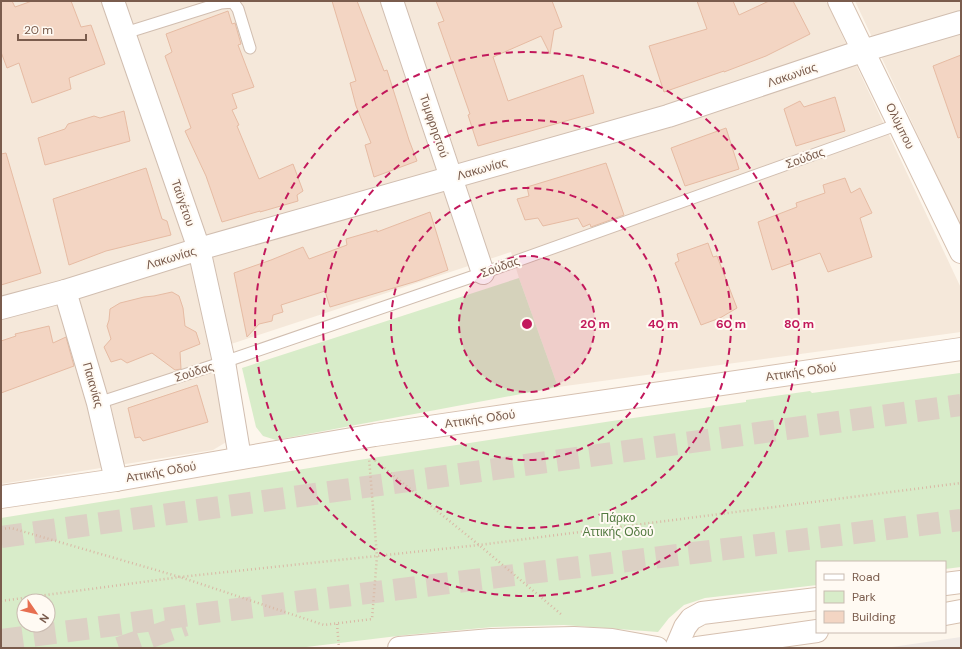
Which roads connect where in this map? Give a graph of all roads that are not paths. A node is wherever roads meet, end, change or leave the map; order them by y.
1 (113, 1) edge
2 (392, 1) edge
3 (839, 1) edge
4 (961, 22) edge
5 (124, 33) junction
6 (250, 48) dead end
7 (863, 51) junction
8 (899, 124) junction
9 (452, 178) junction
10 (199, 249) junction
11 (961, 252) edge
12 (483, 273) junction
13 (65, 291) junction
14 (1, 308) edge
15 (961, 349) edge
16 (224, 362) junction
17 (98, 403) junction
18 (240, 458) junction
19 (116, 480) junction
20 (1, 497) edge
21 (961, 582) edge
22 (946, 584) edge
23 (816, 600) edge
24 (961, 611) edge
25 (946, 614) edge
26 (816, 631) edge
27 (400, 648) edge
28 (657, 648) edge
29 (676, 648) edge
30 (697, 648) edge

1 - 5 street, Ταϋγέτου
2 - 9 street, Τυμφρηστού
3 - 7 street, Ολύμπου
4 - 7 street, Λακωνίας
5 - 6 lane
5 - 10 street, Ταϋγέτου
7 - 8 street, Ολύμπου
7 - 9 street, Λακωνίας
8 - 11 street, Ολύμπου
8 - 12 lane, Σούδας
9 - 10 street, Λακωνίας
9 - 12 street, Τυμφρηστού
10 - 13 street, Λακωνίας
10 - 16 street, Ταϋγέτου
12 - 16 lane, Σούδας
13 - 14 street, Λακωνίας
13 - 17 street, Παιανίας
15 - 18 street, Αττικής Οδού
16 - 17 lane, Σούδας
16 - 18 street, Ταϋγέτου
17 - 19 street, Παιανίας
18 - 19 street, Αττικής Οδού
19 - 20 street, Αττικής Οδού
21 - 22 street
23 - 29 street
24 - 25 street
26 - 30 street
27 - 28 street

